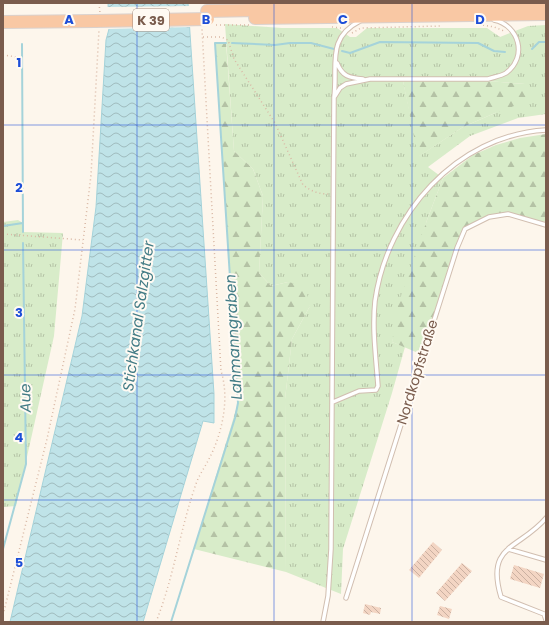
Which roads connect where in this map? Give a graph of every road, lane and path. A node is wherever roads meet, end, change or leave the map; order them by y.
1 (546, 4) edge
2 (546, 14) edge
3 (3, 15) edge
4 (98, 16) edge
5 (476, 16) junction
6 (206, 18) junction
7 (368, 18) junction
8 (3, 22) edge
9 (202, 37) junction
10 (3, 55) edge
11 (17, 57) dead end
12 (336, 61) junction
13 (370, 79) junction
14 (334, 97) junction
15 (546, 130) edge
16 (333, 194) junction
17 (546, 225) edge
18 (3, 234) edge
19 (83, 240) junction
20 (333, 402) junction
21 (546, 518) edge
22 (508, 549) junction
23 (546, 560) edge
24 (346, 598) dead end
25 (3, 615) edge
26 (546, 620) edge
27 (156, 622) edge
28 (323, 622) edge

1 - 6 highway, K 39
2 - 5 highway, K 39
3 - 4 highway, K 39
4 - 6 highway, K 39
4 - 8 highway, K 39
4 - 19 path
5 - 7 highway, K 39
5 - 13 lane
6 - 7 highway, K 39
6 - 9 path
7 - 12 lane
9 - 16 path
9 - 27 path
10 - 11 path
12 - 13 lane
12 - 14 lane
13 - 14 lane
14 - 16 lane
15 - 20 lane
16 - 20 lane
17 - 24 lane, Nordkopfstraße
18 - 19 path
19 - 25 path
20 - 28 lane
21 - 22 lane
22 - 23 lane
22 - 26 lane

